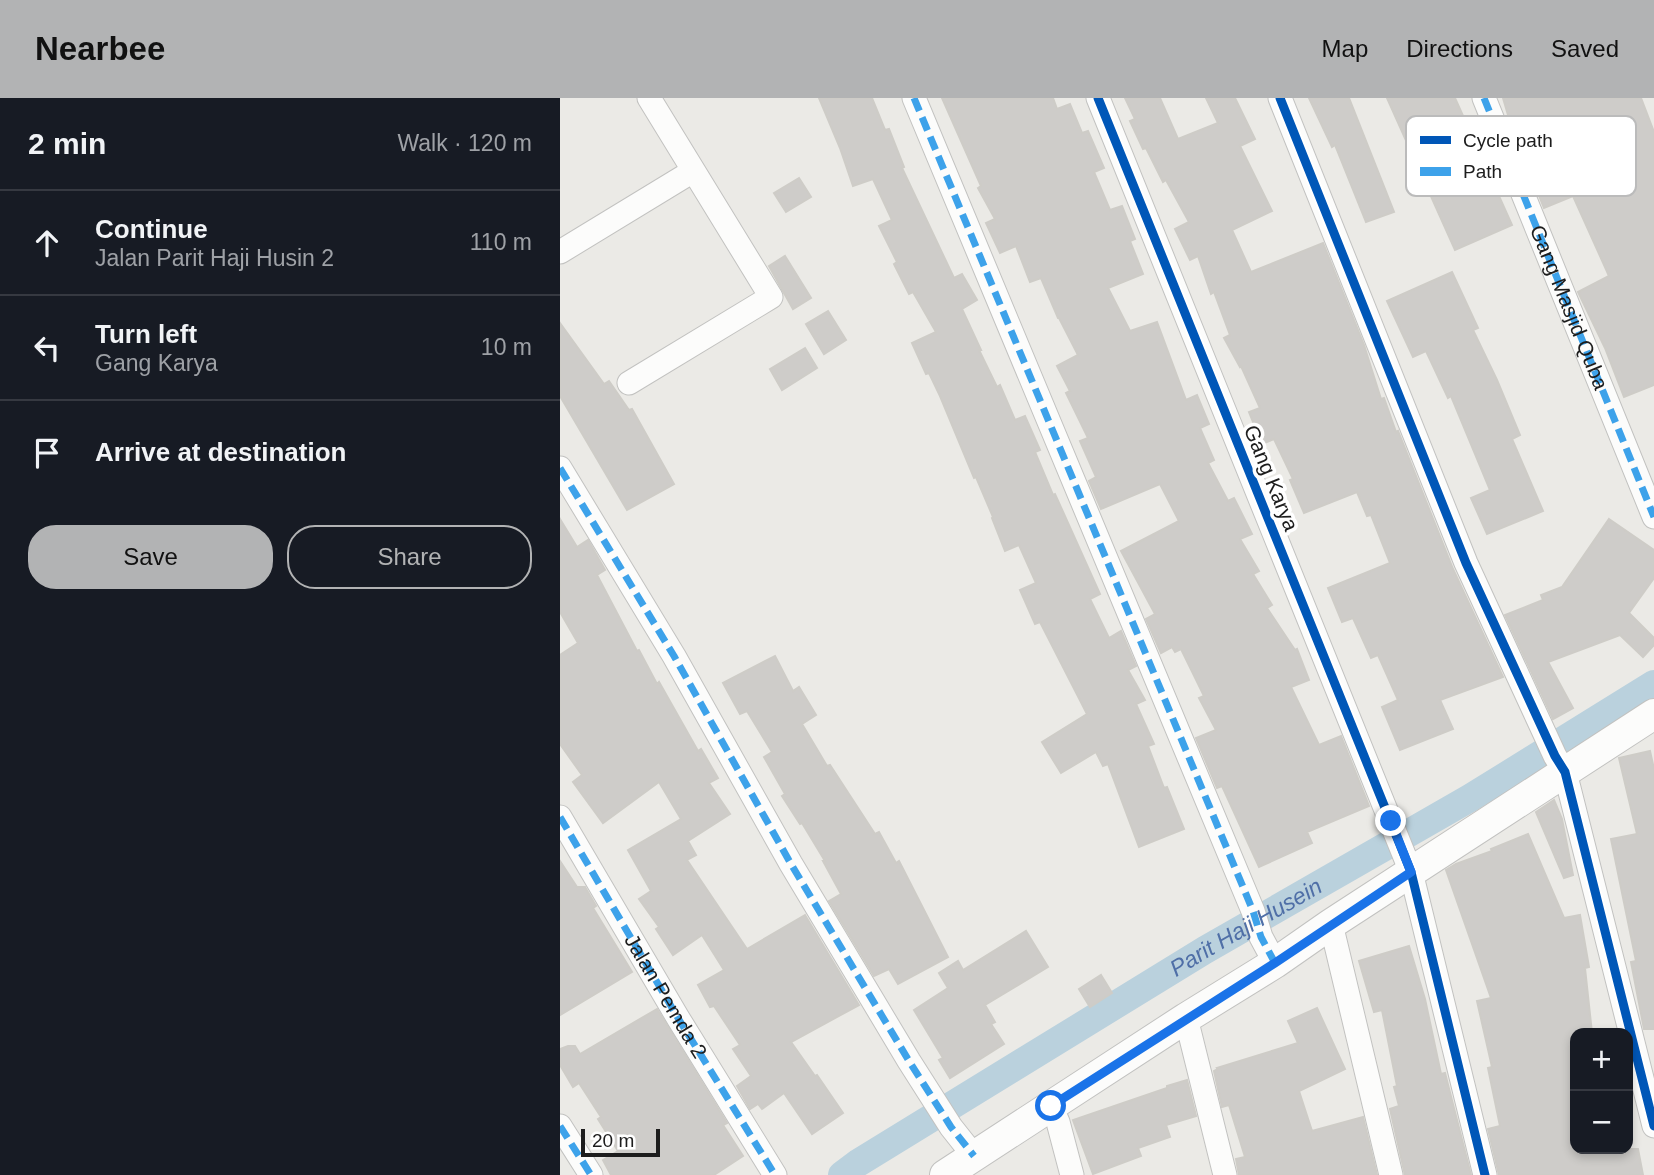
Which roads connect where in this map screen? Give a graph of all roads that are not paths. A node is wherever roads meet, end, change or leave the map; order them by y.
1 (649, 98) edge
2 (914, 98) edge
3 (1098, 98) edge
4 (1280, 98) edge
5 (1484, 98) edge
6 (1491, 116) edge
7 (693, 171) junction
8 (1524, 196) edge
9 (560, 252) edge
10 (629, 383) dead end
11 (560, 468) edge
12 (1654, 517) edge
13 (1654, 714) edge
14 (1560, 764) junction
15 (560, 817) edge
16 (1406, 860) junction
17 (1331, 924) junction
18 (1275, 963) junction
19 (1186, 1018) junction
20 (1051, 1106) junction
21 (560, 1126) edge
22 (1654, 1126) edge
23 (974, 1156) junction
24 (591, 1175) edge
25 (775, 1175) edge
26 (945, 1175) edge
27 (1072, 1175) edge
28 (1225, 1175) edge
29 (1391, 1175) edge
30 (1485, 1175) edge

1 - 7 street
2 - 18 street
3 - 16 street, Gang Karya
4 - 14 street
5 - 6 street, Gang Masjid Quba
7 - 9 street
7 - 10 street
8 - 12 street, Gang Masjid Quba
11 - 23 street
13 - 14 street
14 - 16 street
14 - 22 street
15 - 25 street, Jalan Pemda 2
16 - 17 street
16 - 30 street, Gang Karya
17 - 18 street
17 - 29 street
18 - 19 street
19 - 20 street
19 - 28 street
20 - 23 street
20 - 27 street
21 - 24 street
23 - 26 street

